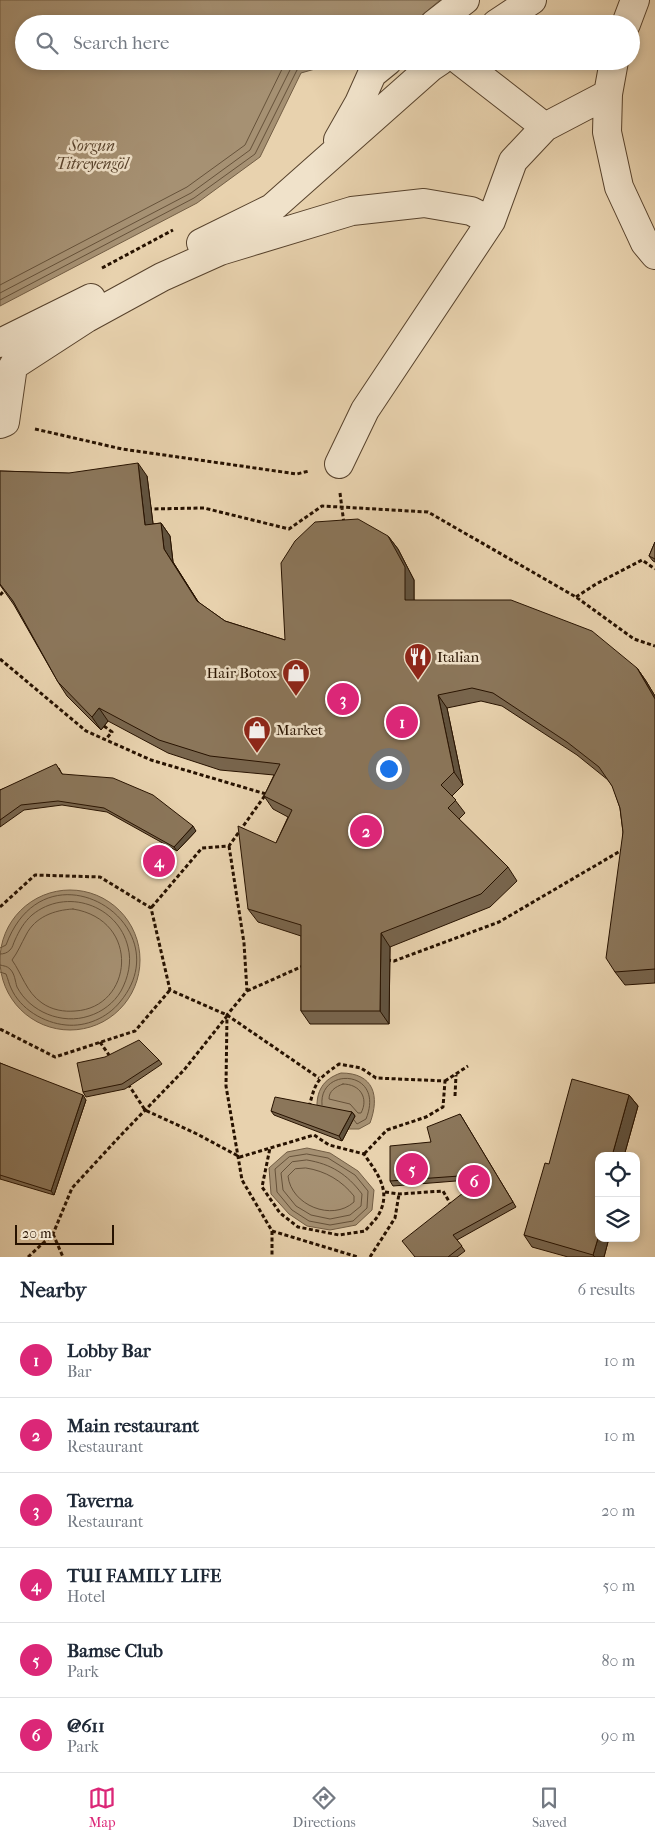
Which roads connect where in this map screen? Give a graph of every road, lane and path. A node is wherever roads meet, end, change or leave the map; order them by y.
1 (465, 0) edge
2 (532, 0) edge
3 (635, 0) edge
4 (446, 15) edge
5 (510, 15) edge
6 (629, 15) edge
7 (377, 70) edge
8 (427, 70) edge
9 (472, 70) edge
10 (612, 70) edge
11 (608, 94) junction
12 (545, 127) junction
13 (326, 160) junction
14 (491, 221) junction
15 (655, 255) edge
16 (0, 343) edge
17 (2, 423) edge
18 (339, 464) junction
19 (341, 506) junction
20 (141, 510) edge
21 (344, 525) edge
22 (655, 569) edge
23 (4, 591) edge
24 (0, 595) edge
25 (576, 597) junction
26 (655, 646) edge
27 (0, 658) edge
28 (104, 726) edge
29 (106, 740) junction
30 (266, 794) junction
31 (271, 800) edge
32 (229, 846) junction
33 (624, 849) edge
34 (0, 907) edge
35 (151, 908) junction
36 (385, 960) dead end
37 (305, 965) edge
38 (170, 990) junction
39 (247, 991) junction
40 (227, 1015) junction
41 (0, 1029) edge
42 (100, 1042) junction
43 (115, 1065) edge
44 (468, 1066) dead end
45 (456, 1074) junction
46 (319, 1078) junction
47 (125, 1080) edge
48 (445, 1082) junction
49 (455, 1096) dead end
50 (145, 1110) junction
51 (309, 1110) edge
52 (312, 1126) edge
53 (314, 1135) junction
54 (270, 1148) junction
55 (364, 1154) junction
56 (240, 1157) junction
57 (385, 1192) junction
58 (399, 1194) junction
59 (456, 1213) edge
60 (272, 1231) junction
61 (53, 1234) junction
62 (28, 1257) edge
63 (63, 1257) edge
64 (272, 1257) edge
65 (358, 1257) edge
66 (370, 1257) edge

1 - 4 street
2 - 5 street
3 - 6 street
7 - 13 street
8 - 13 street
9 - 12 street
10 - 11 street
11 - 12 street
11 - 15 street
12 - 14 street
13 - 16 street
14 - 17 street
14 - 18 street
17 - 18 path
18 - 19 path
19 - 20 path
19 - 21 path
19 - 25 path
22 - 25 path
23 - 24 path
25 - 26 path
27 - 29 path
28 - 29 path
29 - 30 path
30 - 31 path
30 - 32 path
32 - 35 path
32 - 39 path
33 - 36 path
34 - 35 path
35 - 38 path
37 - 39 path
38 - 40 path
38 - 42 path
39 - 40 path
40 - 46 path
40 - 50 path
40 - 56 path
41 - 42 path
42 - 43 path
44 - 45 path
45 - 48 path
45 - 49 path
46 - 48 path
46 - 51 path
47 - 50 path
48 - 55 path
50 - 56 path
50 - 61 path
52 - 53 path
53 - 54 path
53 - 55 path
54 - 56 path
54 - 57 path
55 - 57 path
56 - 60 path
57 - 58 path
58 - 59 path
58 - 66 path
60 - 64 path
60 - 65 path
61 - 62 path
61 - 63 path

